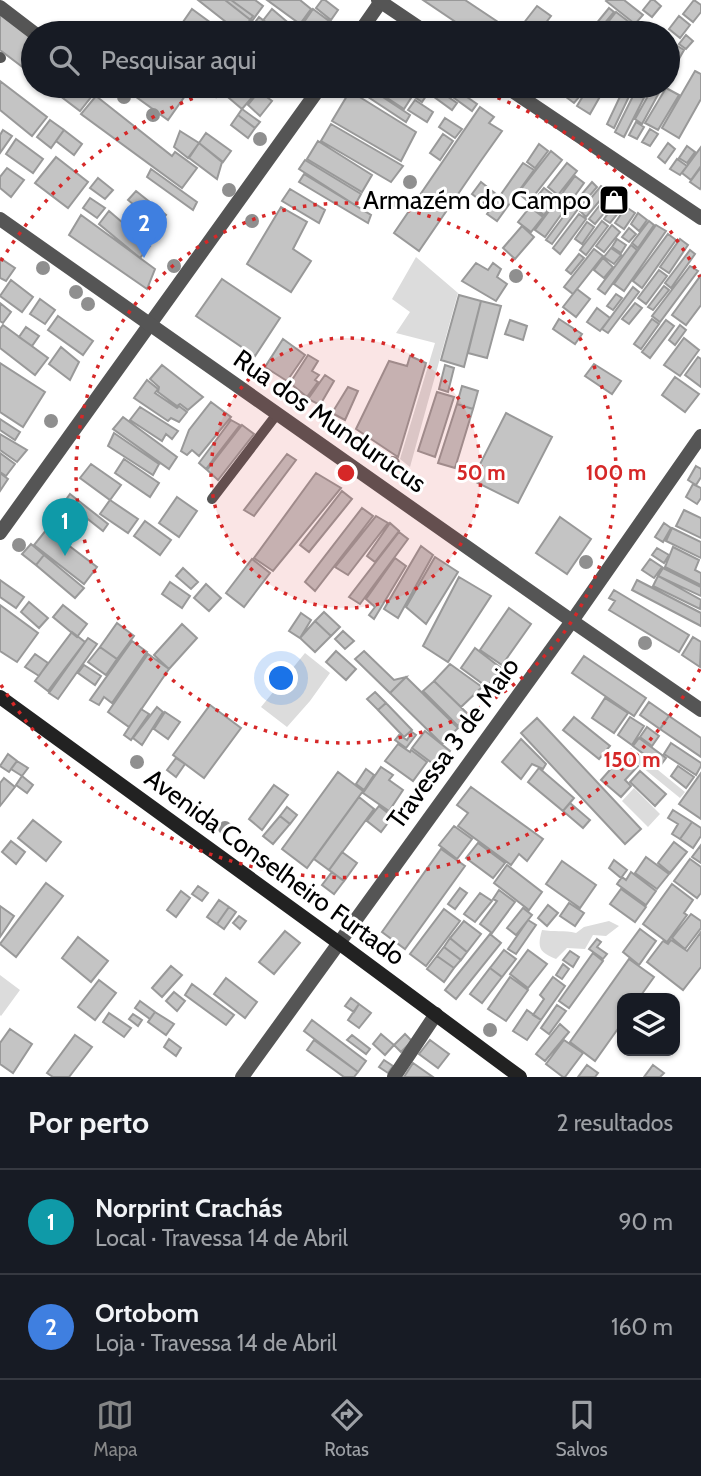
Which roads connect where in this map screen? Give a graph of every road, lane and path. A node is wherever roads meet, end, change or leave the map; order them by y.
1 (380, 1) edge
2 (0, 7) edge
3 (367, 21) edge
4 (409, 21) edge
5 (21, 23) edge
6 (312, 98) edge
7 (523, 98) edge
8 (701, 218) edge
9 (0, 219) edge
10 (149, 325) junction
11 (277, 414) junction
12 (701, 436) edge
13 (212, 499) dead end
14 (0, 533) edge
15 (572, 621) junction
16 (0, 697) edge
17 (701, 710) edge
18 (339, 943) junction
19 (436, 1014) junction
20 (242, 1077) edge
21 (394, 1077) edge
22 (520, 1077) edge

1 - 3 street
1 - 4 street
2 - 5 street
6 - 10 street
7 - 8 street
9 - 10 street, Rua dos Mundurucus
10 - 11 street, Rua dos Mundurucus
10 - 14 street
11 - 13 lane
11 - 15 street, Rua dos Mundurucus
12 - 15 street, Travessa 3 de Maio
15 - 17 street, Rua dos Mundurucus
15 - 18 street, Travessa 3 de Maio
16 - 18 main road, Avenida Conselheiro Furtado
18 - 19 main road, Avenida Conselheiro Furtado
18 - 20 street, Travessa 3 de Maio
19 - 21 street
19 - 22 main road, Avenida Conselheiro Furtado

